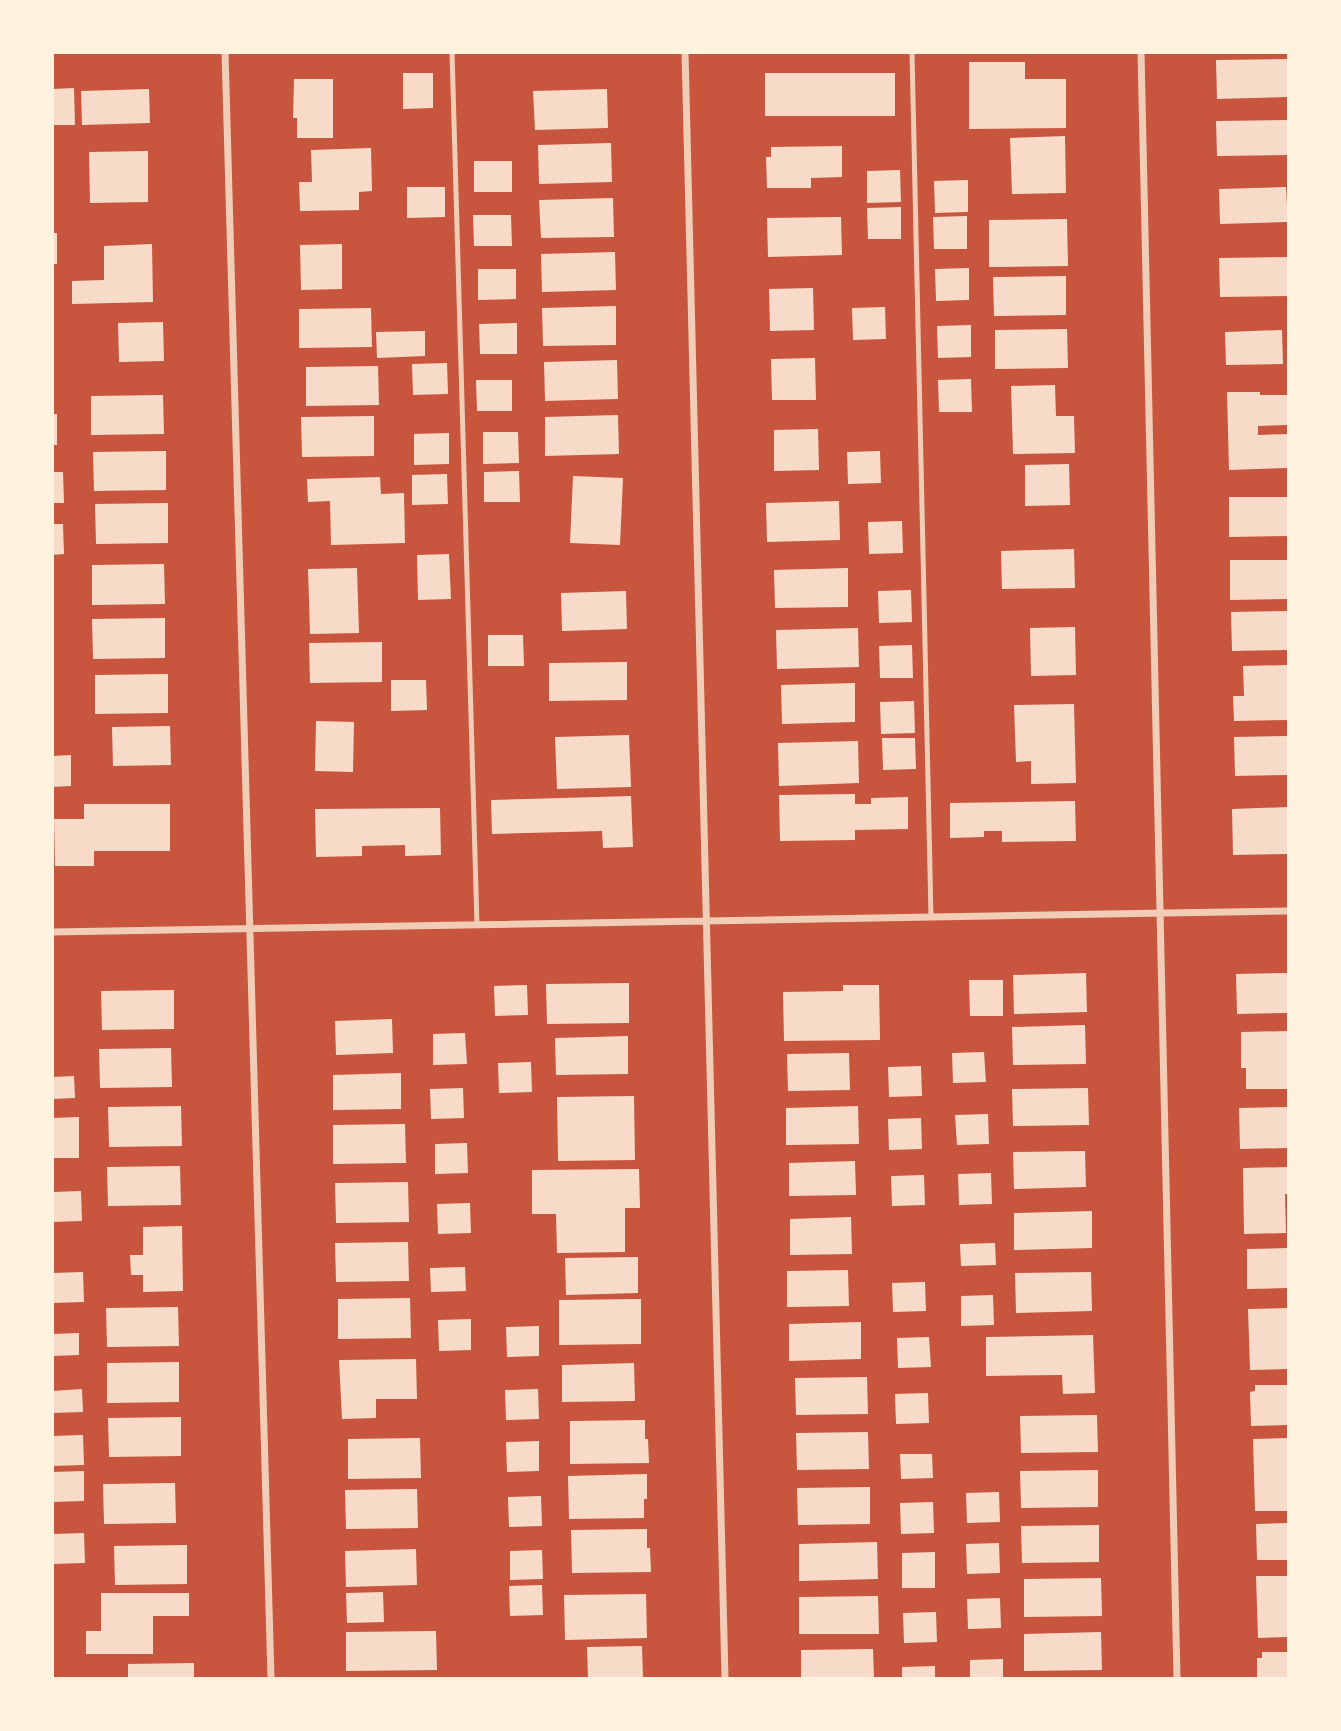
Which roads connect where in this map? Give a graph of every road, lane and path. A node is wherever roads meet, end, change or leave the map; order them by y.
1 (225, 52) edge
2 (452, 52) edge
3 (685, 52) edge
4 (912, 52) edge
5 (1142, 52) edge
6 (1289, 911) edge
7 (1160, 913) junction
8 (931, 917) junction
9 (708, 921) junction
10 (477, 925) junction
11 (250, 929) junction
12 (52, 932) edge
13 (271, 1678) edge
14 (725, 1678) edge
15 (1177, 1678) edge

1 - 11 street
2 - 10 lane
3 - 9 street
4 - 8 lane
5 - 7 street
6 - 7 street
7 - 8 street
7 - 15 street
8 - 9 street
9 - 10 street
9 - 14 street
10 - 11 street
11 - 12 street
11 - 13 street

